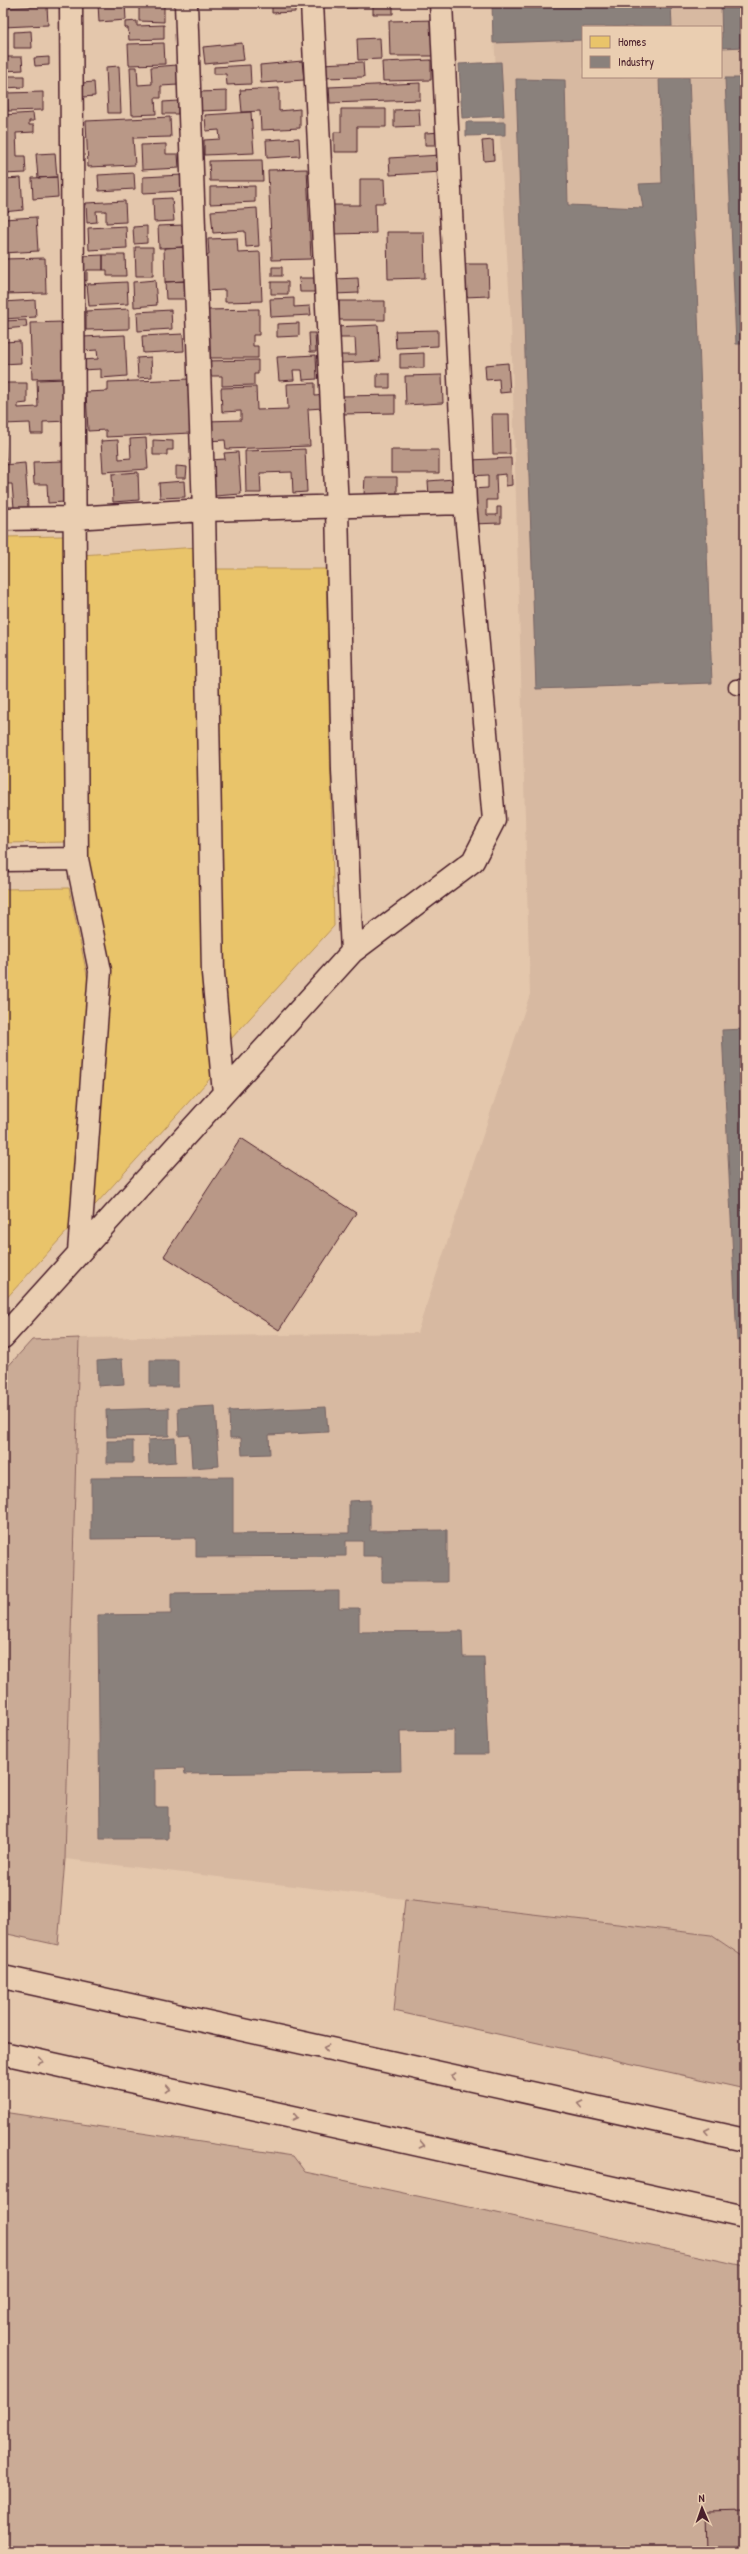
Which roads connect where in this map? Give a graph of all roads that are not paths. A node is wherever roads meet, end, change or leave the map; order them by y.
1 (71, 3) edge
2 (186, 3) edge
3 (312, 3) edge
4 (441, 3) edge
5 (465, 503) junction
6 (337, 508) junction
7 (204, 510) junction
8 (73, 518) junction
9 (3, 519) edge
10 (77, 859) junction
11 (3, 860) edge
12 (352, 952) junction
13 (224, 1093) junction
14 (79, 1252) junction
15 (3, 1337) edge
16 (3, 1977) edge
17 (3, 2053) edge
18 (745, 2140) edge
19 (745, 2217) edge

1 - 8 street
2 - 7 street
3 - 6 street
4 - 5 street
5 - 6 street
5 - 12 street
6 - 7 street
6 - 12 street
7 - 8 street
7 - 13 street
8 - 9 street
8 - 10 street
10 - 11 street
10 - 14 street
12 - 13 street
13 - 14 street
14 - 15 street
18 -> 16 street
17 -> 19 street

